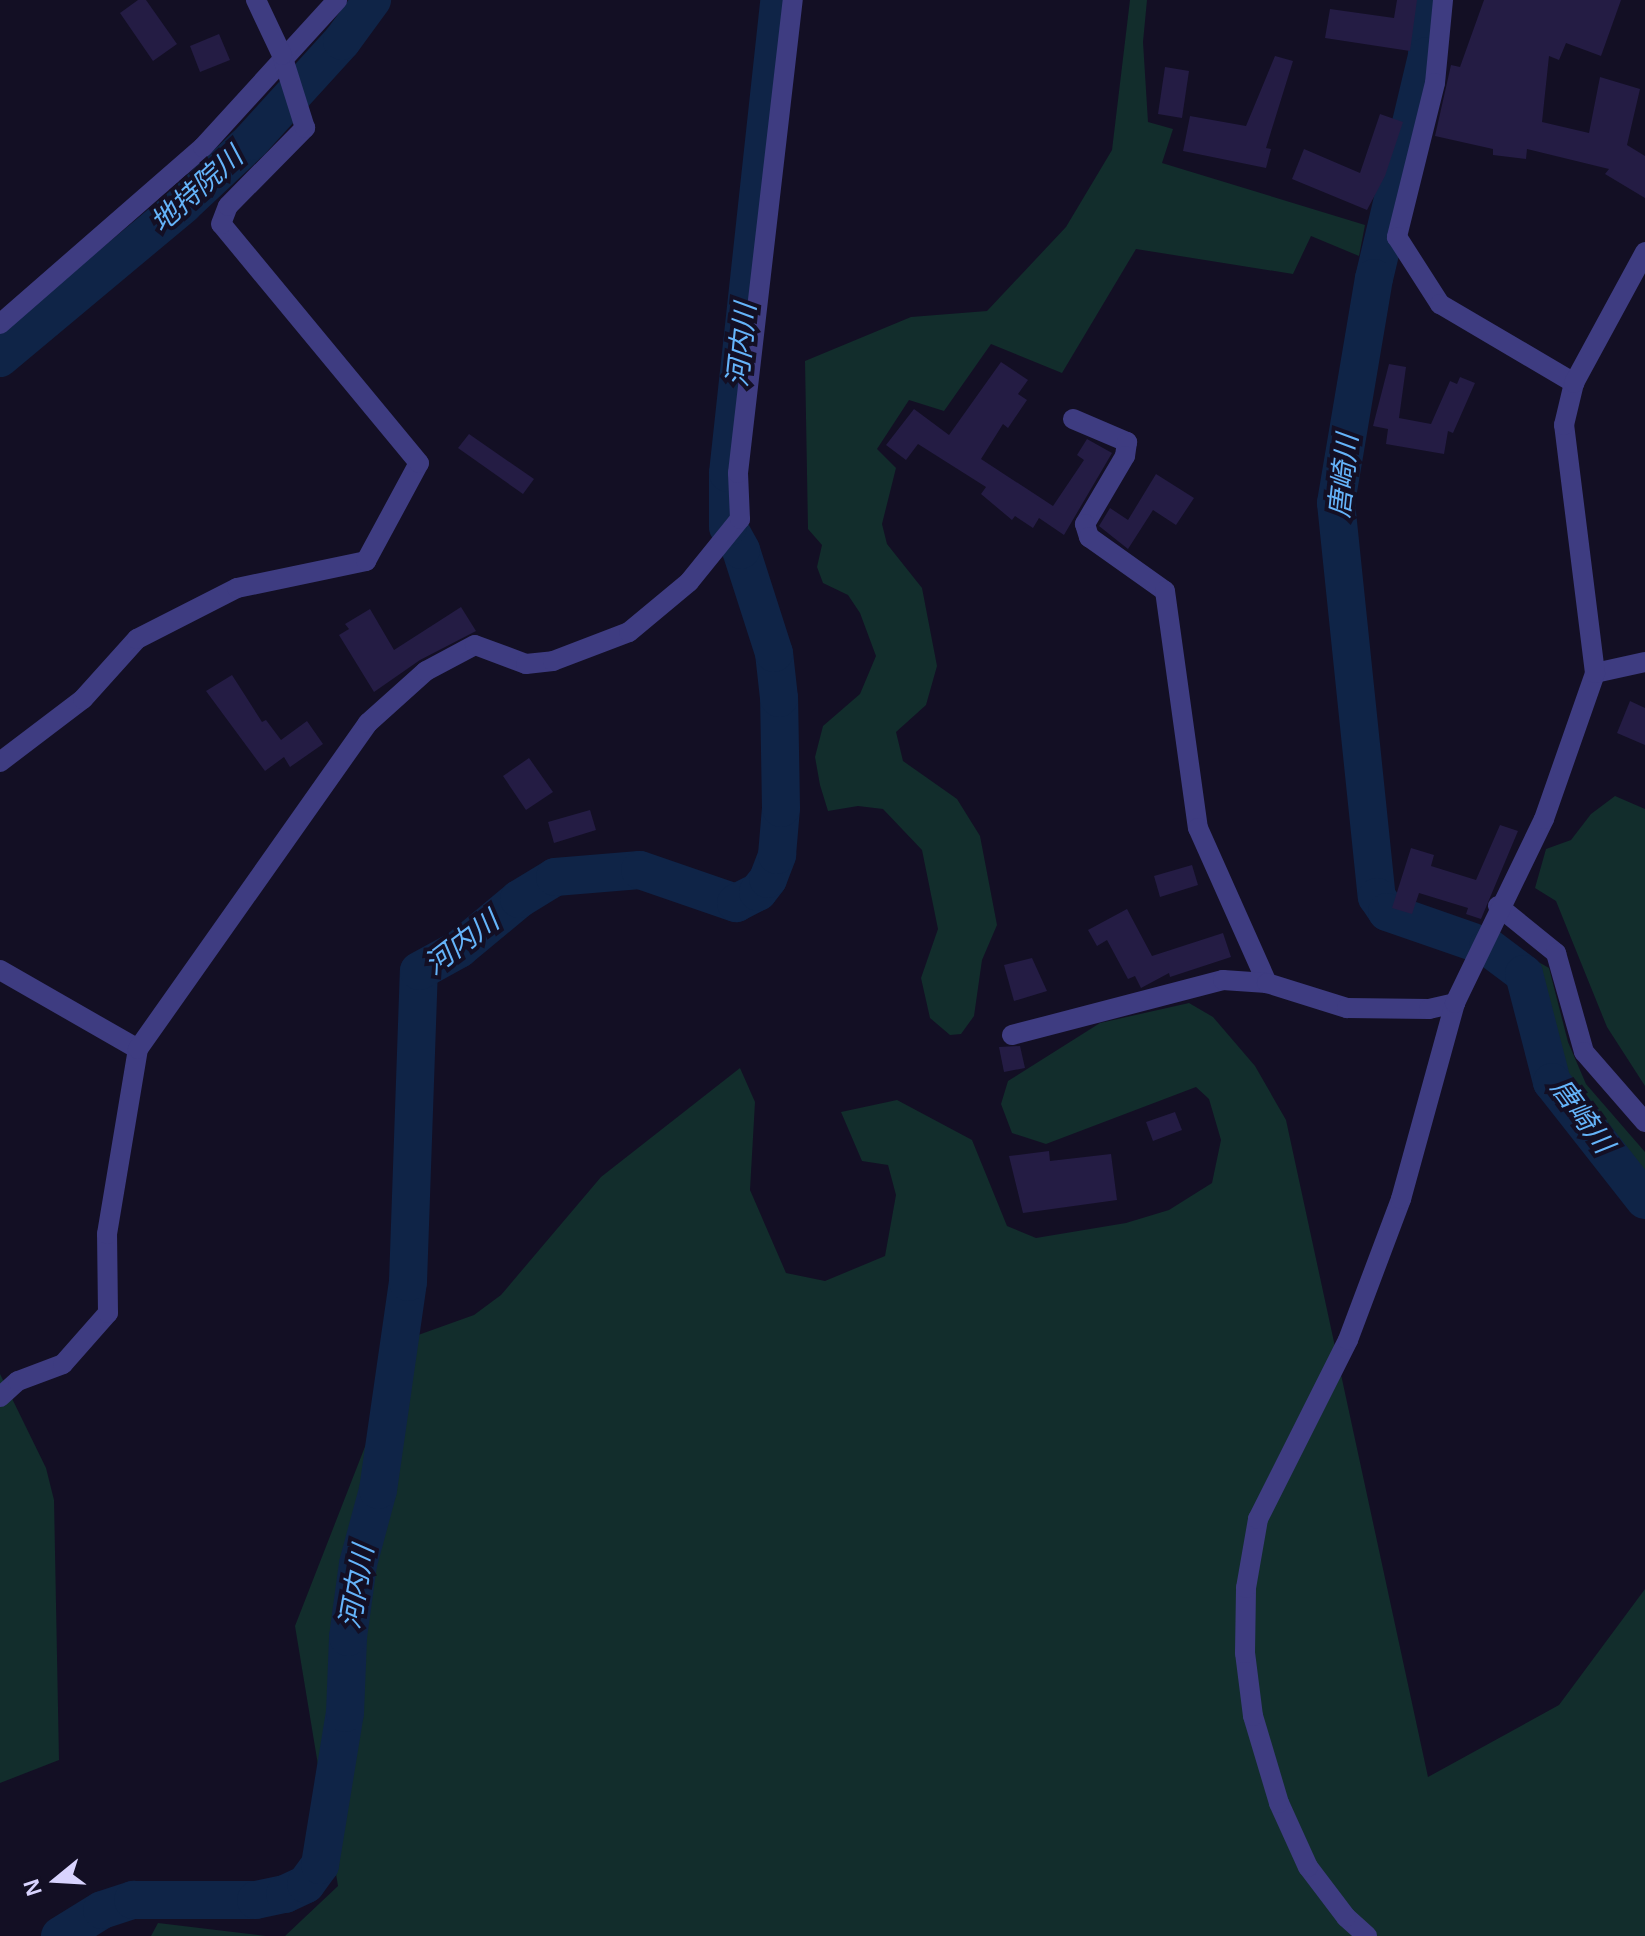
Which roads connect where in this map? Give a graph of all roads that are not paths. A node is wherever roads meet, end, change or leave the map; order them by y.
1 (256, 0) edge
2 (337, 0) edge
3 (793, 0) edge
4 (1443, 0) edge
5 (282, 55) junction
6 (1645, 252) edge
7 (0, 324) edge
8 (1574, 383) junction
9 (1073, 419) dead end
10 (1645, 662) edge
11 (1595, 673) junction
12 (0, 762) edge
13 (1498, 906) junction
14 (0, 970) edge
15 (1267, 983) junction
16 (1455, 1003) junction
17 (1012, 1035) dead end
18 (138, 1049) junction
19 (1645, 1122) edge
20 (0, 1397) edge
21 (1367, 1936) edge

1 - 5 street
2 - 5 street
3 - 18 street
4 - 8 street
5 - 7 street
5 - 12 street
6 - 8 street
8 - 11 street
9 - 15 street
10 - 11 street
11 - 13 street
13 - 16 street
13 - 19 street
14 - 18 street
15 - 16 street
15 - 17 street
16 - 21 street
18 - 20 street

